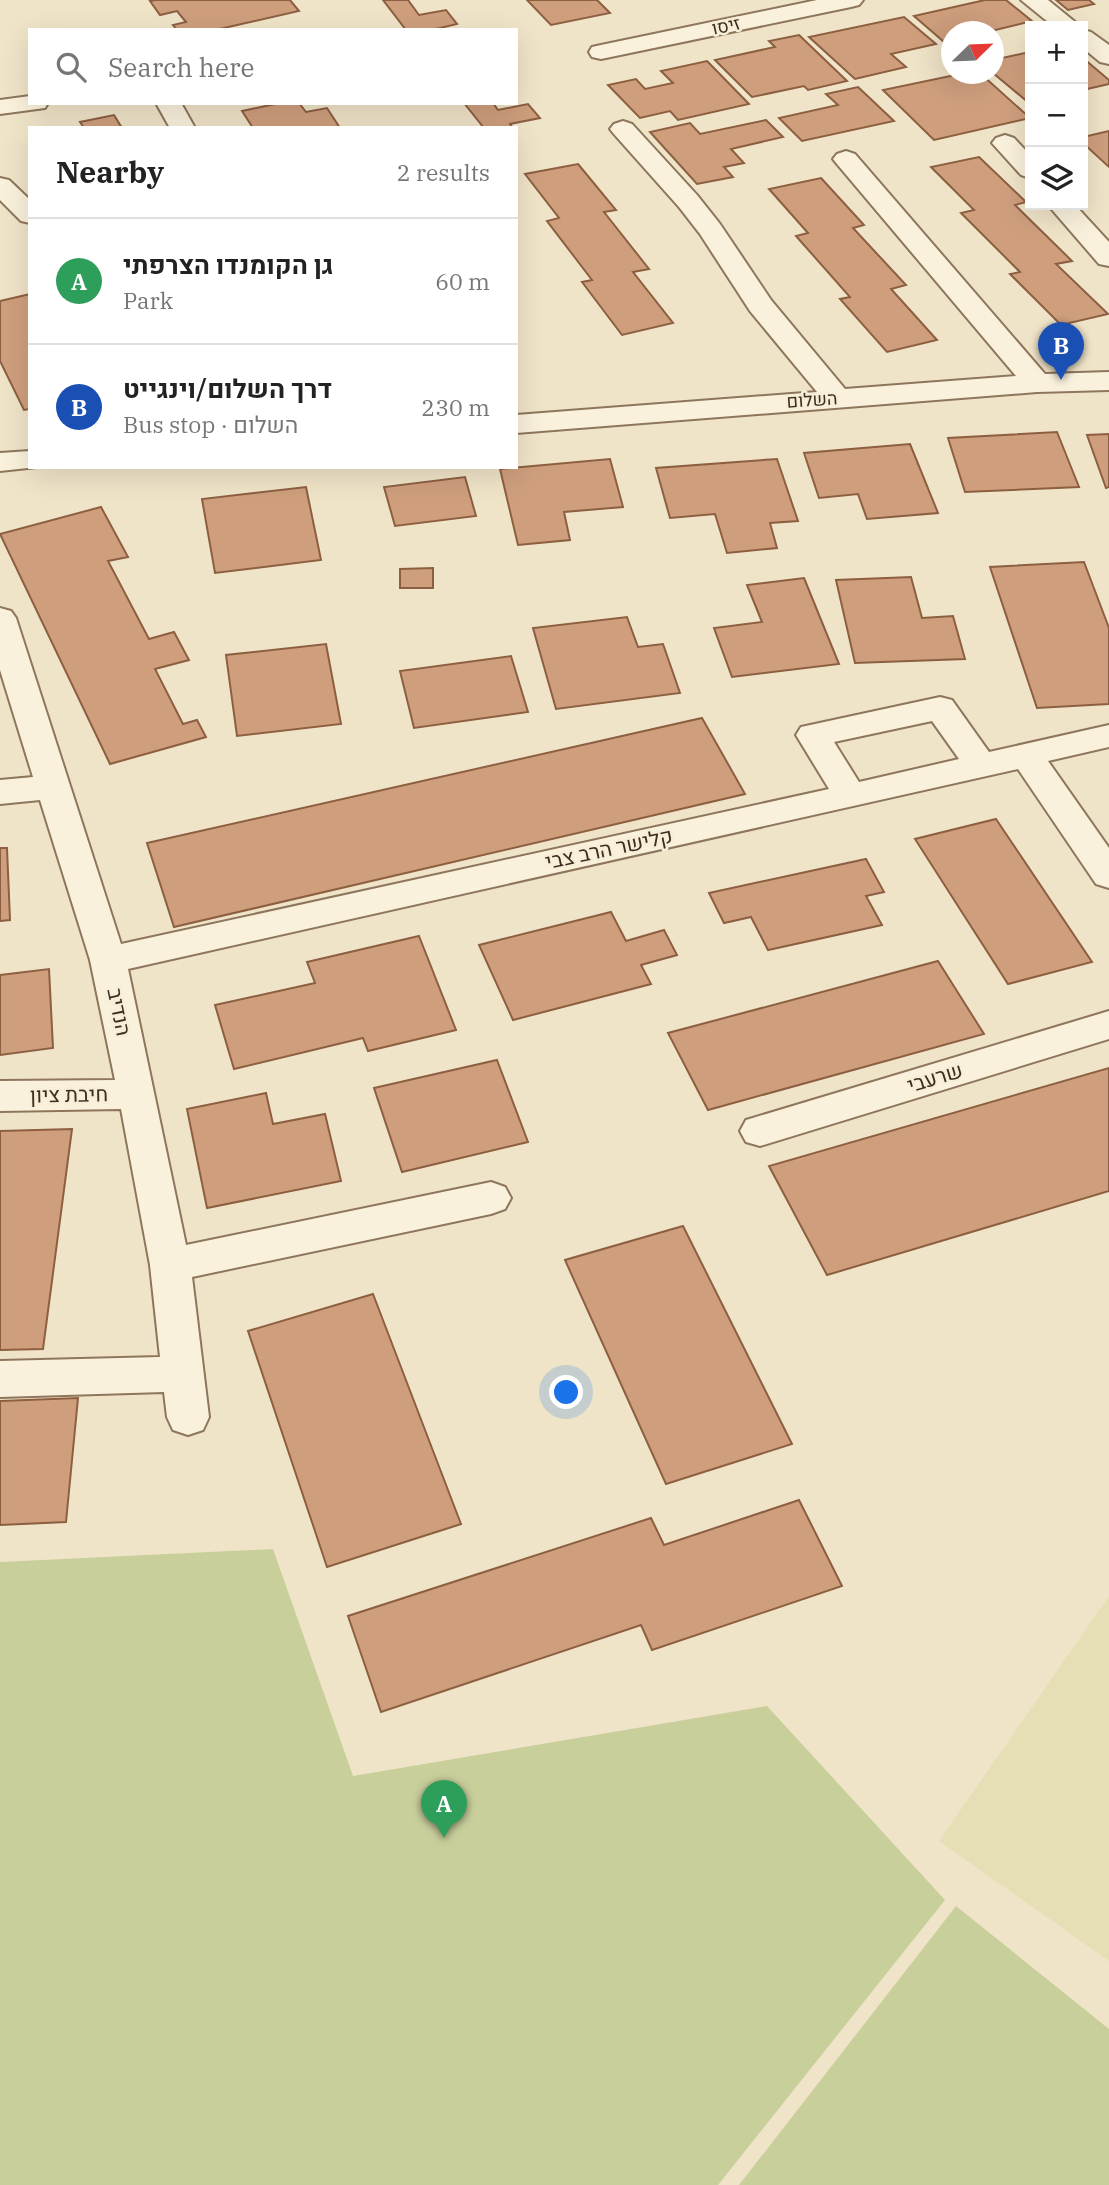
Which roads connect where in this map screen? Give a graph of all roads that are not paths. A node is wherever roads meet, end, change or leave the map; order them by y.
1 (851, 0) edge
2 (1033, 0) edge
3 (1061, 21) edge
4 (1088, 41) edge
5 (601, 52) dead end
6 (1109, 57) edge
7 (28, 104) edge
8 (169, 105) edge
9 (0, 107) edge
10 (182, 126) edge
11 (623, 129) dead end
12 (1005, 142) dead end
13 (846, 159) dead end
14 (1025, 164) edge
15 (0, 186) edge
16 (1066, 210) edge
17 (28, 213) edge
18 (1109, 258) edge
19 (1109, 380) edge
20 (1037, 383) junction
21 (837, 398) junction
22 (518, 424) edge
23 (28, 460) edge
24 (0, 462) edge
25 (0, 618) edge
26 (1109, 736) edge
27 (1025, 754) junction
28 (981, 766) junction
29 (52, 787) junction
30 (0, 792) edge
31 (850, 796) junction
32 (1109, 876) edge
33 (108, 960) junction
34 (1109, 1025) edge
35 (137, 1094) junction
36 (0, 1096) edge
37 (760, 1131) dead end
38 (491, 1198) dead end
39 (170, 1265) junction
40 (183, 1374) junction
41 (0, 1379) edge
42 (188, 1416) dead end

1 - 5 street, זיסו
2 - 3 street
4 - 6 street
7 - 9 street
8 - 10 street
11 - 21 street
12 - 14 street
13 - 20 street
15 - 17 street
16 - 18 street
19 - 20 street, השלום
20 - 21 street, השלום
21 - 22 street, השלום
23 - 24 street
25 - 29 street, הנדיב
26 - 27 street, קלישר הרב צבי
27 - 28 street, קלישר הרב צבי
27 - 32 street
28 - 31 street, קלישר הרב צבי
28 - 31 street
29 - 30 street
29 - 33 street, הנדיב
31 - 33 street, קלישר הרב צבי
33 - 35 street, הנדיב
34 - 37 street, שרעבי
35 - 36 street, חיבת ציון
35 - 39 street, הנדיב
38 - 39 street
39 - 40 street, הנדיב
40 - 41 street
40 - 42 street, הנדיב

